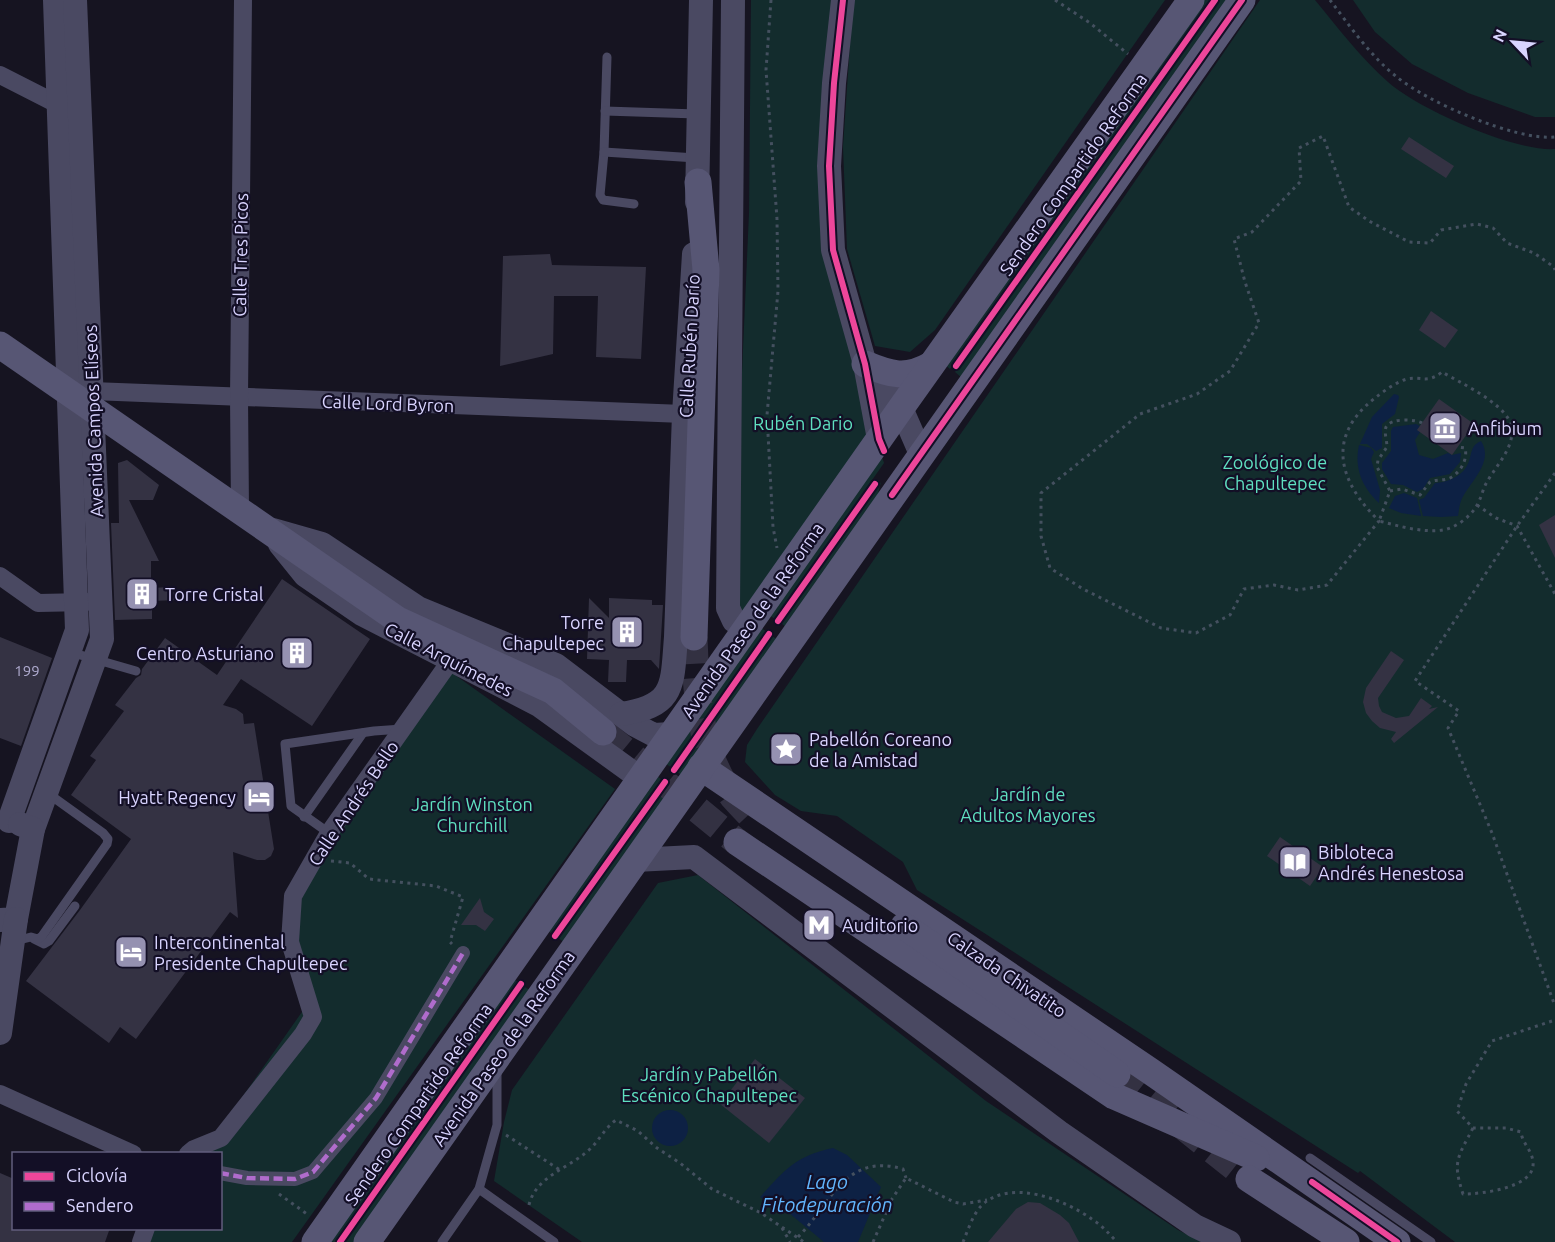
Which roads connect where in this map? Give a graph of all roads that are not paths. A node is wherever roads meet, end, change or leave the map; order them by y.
1 (56, 0) edge
2 (75, 0) edge
3 (243, 0) edge
4 (701, 0) edge
5 (733, 0) edge
6 (843, 0) edge
7 (1191, 0) edge
8 (1242, 0) edge
9 (607, 57) dead end
10 (0, 75) edge
11 (69, 106) junction
12 (605, 111) junction
13 (699, 114) junction
14 (604, 152) junction
15 (698, 170) junction
16 (634, 204) dead end
17 (0, 345) edge
18 (865, 364) junction
19 (931, 365) junction
20 (84, 397) junction
21 (239, 397) junction
22 (901, 408) junction
23 (684, 414) junction
24 (879, 439) junction
25 (921, 454) junction
26 (240, 510) junction
27 (267, 529) junction
28 (0, 576) edge
29 (101, 601) junction
30 (76, 604) junction
31 (746, 628) junction
32 (694, 637) tunnel mouth
33 (70, 652) junction
34 (95, 660) junction
35 (451, 660) junction
36 (136, 671) dead end
37 (612, 723) junction
38 (404, 729) junction
39 (363, 733) junction
40 (671, 734) junction
41 (701, 767) junction
42 (640, 778) junction
43 (46, 792) junction
44 (304, 817) junction
45 (4, 821) edge
46 (758, 824) tunnel mouth
47 (33, 830) junction
48 (329, 833) junction
49 (737, 842) tunnel mouth
50 (635, 860) junction
51 (75, 906) dead end
52 (16, 930) edge
53 (462, 953) road end
54 (0, 1033) edge
55 (497, 1056) junction
56 (1117, 1074) tunnel mouth
57 (0, 1094) edge
58 (129, 1152) edge
59 (190, 1152) edge
60 (1311, 1170) junction
61 (222, 1173) edge
62 (1249, 1179) tunnel mouth
63 (479, 1189) junction
64 (315, 1242) edge
65 (367, 1242) edge
66 (442, 1242) edge
67 (554, 1242) edge
68 (1229, 1242) edge
69 (1346, 1242) edge
70 (1397, 1242) edge
71 (1431, 1242) edge

1 - 11 street, Avenida Campos Elíseos
2 - 11 street, Avenida Campos Elíseos
3 - 21 street, Calle Tres Picos
4 - 13 street, Calle Rubén Darío
5 - 31 street, Calle Rubén Darío
6 - 18 street
7 - 19 main road, Avenida Paseo de la Reforma
8 - 25 main road, Avenida Paseo de la Reforma
9 - 12 lane
10 - 11 street
11 - 20 street, Avenida Campos Elíseos
12 - 13 lane
12 - 14 lane
13 - 15 street, Calle Rubén Darío
14 - 15 lane
14 - 16 lane
15 - 23 street, Calle Rubén Darío
15 - 32 main road
17 - 20 main road, Calle Arquímedes
18 - 19 main road
18 - 22 street
18 - 24 street
19 - 22 main road, Avenida Paseo de la Reforma
20 - 21 street, Calle Lord Byron
20 - 26 main road, Calle Arquímedes
20 - 29 street, Avenida Campos Elíseos
20 - 30 street, Avenida Campos Elíseos
21 - 23 street, Calle Lord Byron
21 - 26 street, Calle Tres Picos
22 - 24 main road, Avenida Paseo de la Reforma
22 - 25 street
23 - 37 street, Calle Rubén Darío
24 - 31 main road, Avenida Paseo de la Reforma
25 - 41 main road, Avenida Paseo de la Reforma
26 - 27 main road, Calle Arquímedes
27 - 35 street, Calle Arquímedes
27 - 37 main road, Calle Arquímedes
28 - 30 street
29 - 30 street
29 - 34 street, Avenida Campos Elíseos
30 - 33 street, Avenida Campos Elíseos
31 - 40 main road, Avenida Paseo de la Reforma
33 - 34 lane
33 - 45 street, Avenida Campos Elíseos
34 - 36 lane
34 - 43 street, Avenida Campos Elíseos
35 - 38 street, Calle Andrés Bello
35 - 42 street, Calle Arquímedes
37 - 40 street, Calle Arquímedes
38 - 39 lane
38 - 48 street, Calle Andrés Bello
39 - 44 lane
39 - 44 lane
40 - 42 main road, Avenida Paseo de la Reforma
41 - 50 main road, Avenida Paseo de la Reforma
41 - 60 main road, Calzada Chivatito
42 - 64 main road, Avenida Paseo de la Reforma
43 - 47 street, Avenida Campos Elíseos
43 - 52 lane
44 - 48 lane
45 - 47 street
46 - 56 main road
47 - 52 street, Avenida Campos Elíseos
48 - 59 street, Calle Andrés Bello
49 - 60 main road, Calzada Chivatito
50 - 55 main road, Avenida Paseo de la Reforma
50 - 68 street
51 - 52 lane
52 - 54 street
53 - 61 street
55 - 63 lane
55 - 65 main road, Avenida Paseo de la Reforma
57 - 58 street
60 - 70 main road, Calzada Chivatito
60 - 71 lane
62 - 69 main road
63 - 66 lane
63 - 67 lane

